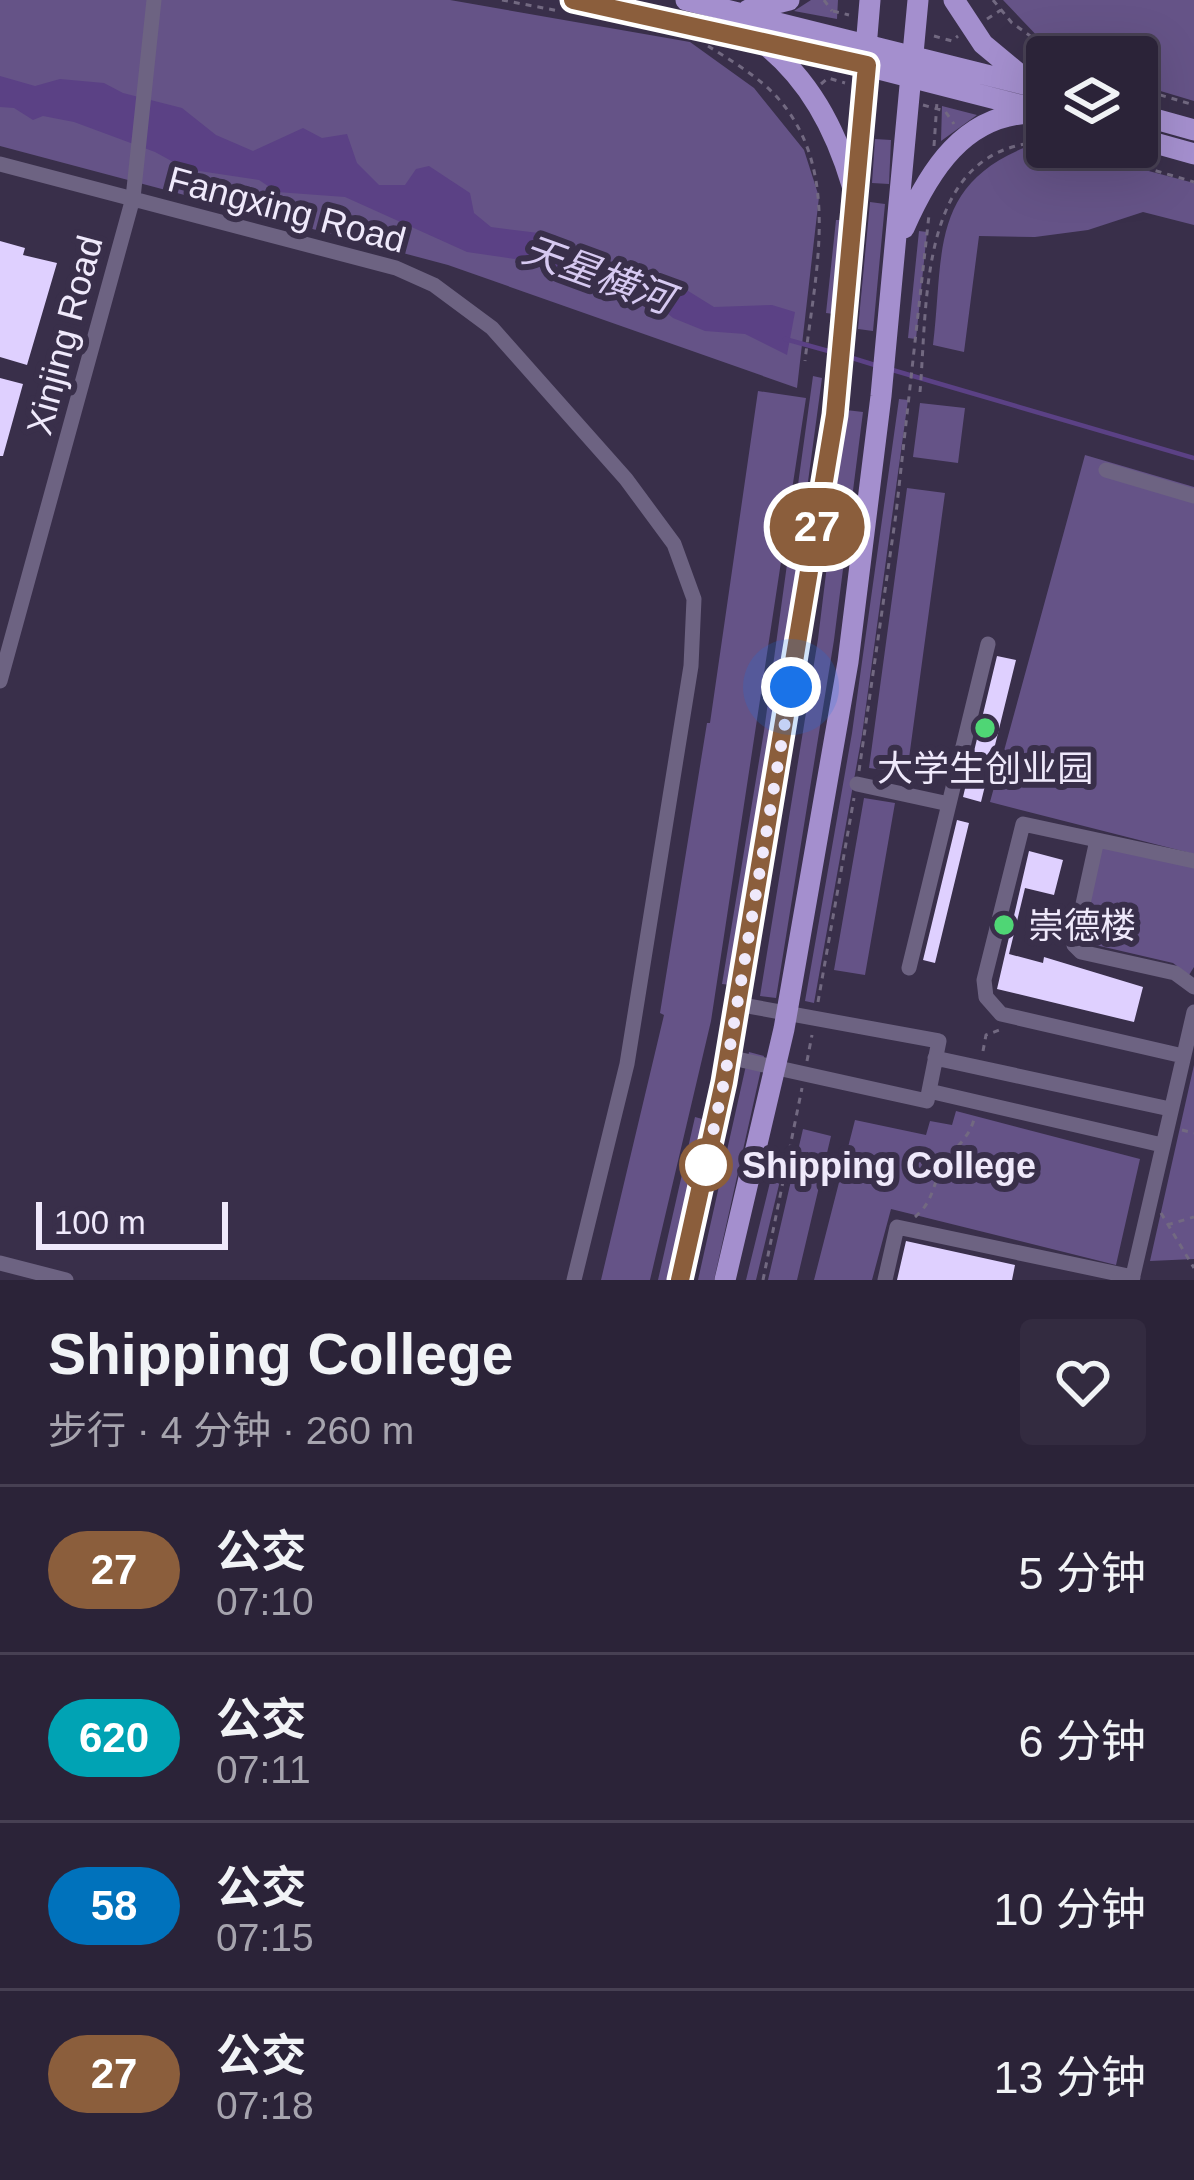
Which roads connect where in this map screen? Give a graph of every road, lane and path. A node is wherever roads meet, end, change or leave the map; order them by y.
1 (154, 0) edge
2 (502, 0) edge
3 (686, 0) edge
4 (789, 0) edge
5 (871, 0) edge
6 (918, 0) edge
7 (953, 0) edge
8 (993, 0) edge
9 (570, 7) edge
10 (742, 11) junction
11 (1030, 36) edge
12 (757, 38) junction
13 (697, 39) dead end
14 (867, 55) junction
15 (914, 67) junction
16 (1026, 80) edge
17 (1026, 86) edge
18 (865, 88) junction
19 (811, 93) junction
20 (1158, 94) edge
21 (911, 101) junction
22 (1026, 105) edge
23 (1194, 105) edge
24 (788, 112) junction
25 (1026, 113) edge
26 (1158, 120) edge
27 (1194, 130) edge
28 (964, 137) junction
29 (1026, 142) edge
30 (1158, 144) edge
31 (1194, 154) edge
32 (0, 164) edge
33 (1146, 168) edge
34 (1194, 182) edge
35 (855, 194) junction
36 (133, 198) junction
37 (896, 244) junction
38 (914, 331) dead end
39 (805, 361) dead end
40 (920, 392) dead end
41 (1106, 470) dead end
42 (1194, 496) edge
43 (988, 644) dead end
44 (1, 675) edge
45 (857, 784) junction
46 (950, 804) junction
47 (1097, 840) junction
48 (1194, 862) edge
49 (909, 968) dead end
50 (1194, 987) edge
51 (737, 1004) junction
52 (1194, 1012) edge
53 (788, 1013) junction
54 (815, 1018) junction
55 (1018, 1019) junction
56 (983, 1051) dead end
57 (1183, 1056) junction
58 (728, 1057) junction
59 (935, 1058) junction
60 (776, 1067) junction
61 (805, 1074) junction
62 (929, 1091) junction
63 (1170, 1109) junction
64 (975, 1113) dead end
65 (1175, 1128) dead end
66 (1194, 1133) edge
67 (1162, 1145) junction
68 (1157, 1206) dead end
69 (1194, 1216) edge
70 (1166, 1226) junction
71 (897, 1227) junction
72 (0, 1263) edge
73 (1194, 1268) edge
74 (1064, 1271) edge
75 (1132, 1279) edge
76 (66, 1280) edge
77 (574, 1280) edge
78 (680, 1280) edge
79 (725, 1280) edge
80 (763, 1280) edge
81 (885, 1280) edge

1 - 36 street, Xinjing Road
2 - 9 path
3 - 10 main road
4 - 10 main road
5 - 14 main road
6 - 15 main road
7 - 16 main road
8 - 11 path
9 - 12 main road
10 - 14 main road
12 - 14 main road
12 - 19 main road
13 - 24 path
14 - 15 main road
14 - 18 main road
15 - 17 main road
15 - 21 main road
15 - 22 main road
18 - 19 path
18 - 35 main road
19 - 24 path
19 - 35 main road
20 - 23 path
21 - 28 path
21 - 37 main road
24 - 39 path
25 - 28 main road
26 - 27 main road
28 - 37 main road
29 - 40 path
30 - 31 main road
32 - 36 street, Fangxing Road
33 - 34 path
35 - 51 main road
36 - 44 street, Xinjing Road
36 - 77 street, Fangxing Road
37 - 53 main road
38 - 45 path
41 - 42 street
43 - 46 street
45 - 46 street
45 - 54 path
46 - 49 street
47 - 48 street
47 - 50 street
47 - 55 street
51 - 53 street
51 - 58 main road
52 - 57 street
53 - 54 street
53 - 60 main road
54 - 59 street
54 - 61 path
55 - 56 path
55 - 57 street
57 - 63 street
58 - 60 street
58 - 78 main road
59 - 62 street
59 - 63 street
60 - 61 street
60 - 79 main road
61 - 62 street
61 - 80 path
62 - 67 street
63 - 67 street
64 - 71 path
65 - 66 path
67 - 75 street
68 - 70 path
69 - 70 path
70 - 73 path
71 - 74 street
71 - 81 street
72 - 76 street
74 - 75 street

